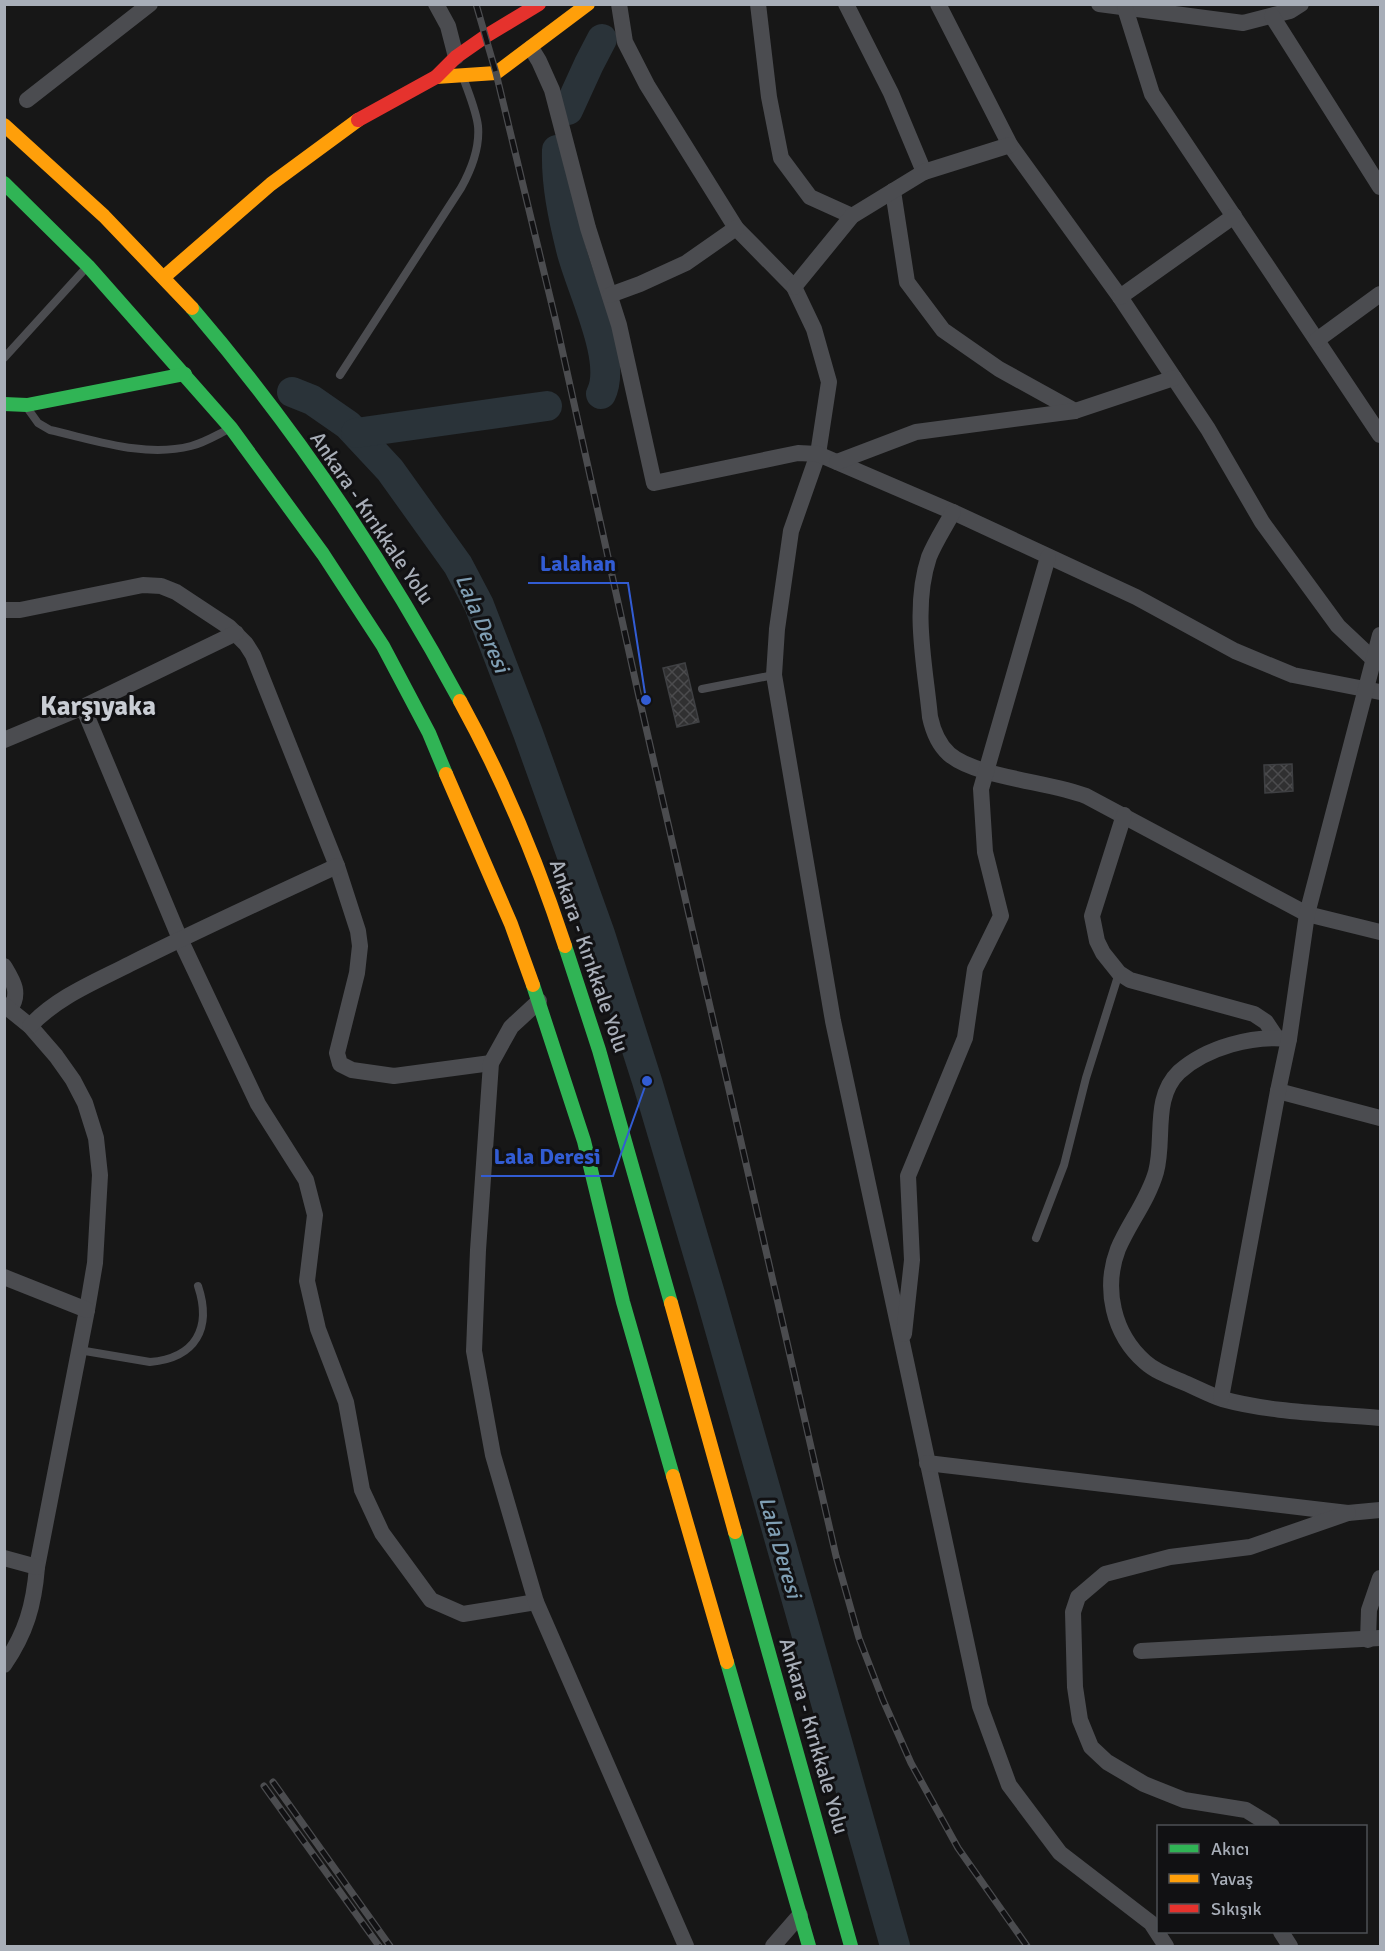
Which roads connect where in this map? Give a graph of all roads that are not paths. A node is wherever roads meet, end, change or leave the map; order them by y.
1 (150, 4) edge
2 (436, 4) edge
3 (538, 4) edge
4 (588, 4) edge
5 (619, 4) edge
6 (758, 4) edge
7 (846, 4) edge
8 (938, 4) edge
9 (1099, 4) edge
10 (1301, 4) edge
11 (1125, 8) junction
12 (1272, 16) junction
13 (531, 48) junction
14 (456, 57) junction
15 (463, 76) junction
16 (436, 77) junction
17 (27, 100) dead end
18 (4, 125) edge
19 (1010, 144) junction
20 (924, 172) junction
21 (4, 183) edge
22 (1380, 186) edge
23 (892, 191) junction
24 (852, 216) junction
25 (1234, 216) junction
26 (736, 228) junction
27 (88, 266) junction
28 (164, 277) junction
29 (794, 287) junction
30 (1380, 294) edge
31 (610, 295) junction
32 (1120, 297) junction
33 (1317, 340) junction
34 (4, 358) edge
35 (185, 374) junction
36 (340, 375) dead end
37 (1174, 378) junction
38 (4, 404) edge
39 (27, 405) junction
40 (1075, 411) junction
41 (231, 428) junction
42 (1380, 435) edge
43 (818, 454) junction
44 (837, 462) junction
45 (953, 512) junction
46 (1048, 557) junction
47 (4, 610) edge
48 (236, 633) junction
49 (1380, 635) edge
50 (1373, 659) junction
51 (774, 675) junction
52 (702, 689) dead end
53 (1374, 690) edge
54 (83, 707) junction
55 (7, 735) edge
56 (986, 772) junction
57 (1124, 815) junction
58 (337, 866) junction
59 (1307, 914) junction
60 (1380, 932) edge
61 (180, 939) junction
62 (4, 966) edge
63 (1119, 973) junction
64 (539, 1001) junction
65 (7, 1007) edge
66 (30, 1026) junction
67 (1283, 1038) junction
68 (492, 1063) junction
69 (1278, 1090) junction
70 (1380, 1118) edge
71 (1036, 1238) dead end
72 (4, 1277) edge
73 (198, 1286) dead end
74 (87, 1310) junction
75 (79, 1350) junction
76 (903, 1350) junction
77 (1221, 1398) junction
78 (1380, 1418) edge
79 (927, 1463) junction
80 (1380, 1510) edge
81 (1348, 1513) junction
82 (4, 1558) edge
83 (36, 1568) junction
84 (1380, 1578) edge
85 (536, 1602) junction
86 (1374, 1639) edge
87 (1141, 1651) dead end
88 (4, 1665) edge
89 (1269, 1825) edge
90 (800, 1915) junction
91 (1157, 1933) edge
92 (1157, 1933) edge
93 (1282, 1933) edge
94 (687, 1947) edge
95 (773, 1947) edge
96 (808, 1947) edge
97 (851, 1947) edge
98 (1166, 1947) edge
99 (1290, 1947) edge

1 - 17 street
2 - 14 street
3 - 14 main road
4 - 13 main road
5 - 26 street
6 - 24 street
7 - 20 street
8 - 19 street
9 - 11 street
10 - 12 street
11 - 12 street
11 - 25 street
12 - 22 street
13 - 15 main road
13 - 31 street
14 - 16 main road
15 - 16 main road
15 - 36 lane
16 - 28 main road
18 - 28 main road, Ankara - Kırıkkale Yolu
19 - 20 street
19 - 32 street
20 - 23 street
21 - 27 main road
23 - 24 street
23 - 40 street
24 - 29 street
25 - 32 street
25 - 33 street
26 - 29 street
26 - 31 street
27 - 34 lane
27 - 35 main road
28 - 97 main road, Ankara - Kırıkkale Yolu
29 - 43 street
30 - 33 street
31 - 43 street
32 - 37 street
33 - 42 street
35 - 39 main road
35 - 41 main road
37 - 40 street
37 - 50 street
38 - 39 main road
39 - 41 lane
40 - 44 street
41 - 64 main road
43 - 44 street
43 - 51 street
44 - 45 street
45 - 46 street
45 - 56 street
46 - 53 street
46 - 56 street
47 - 48 street
48 - 54 street
48 - 58 street
49 - 50 street
50 - 53 street
51 - 52 lane
51 - 76 street
53 - 59 street
54 - 55 street
54 - 61 street
56 - 57 street
56 - 76 street
57 - 59 street
57 - 63 street
58 - 61 street
58 - 68 street
59 - 60 street
59 - 67 street
61 - 66 street
61 - 85 street
62 - 65 street
63 - 67 street
63 - 71 lane
64 - 68 street
64 - 90 main road
65 - 66 street
66 - 74 street
67 - 69 street
67 - 77 street
68 - 85 street
69 - 70 street
69 - 77 street
72 - 74 street
73 - 75 lane
74 - 75 street
75 - 83 street
76 - 79 street
77 - 78 street
79 - 81 street
79 - 92 street
80 - 81 street
81 - 89 street
82 - 83 street
83 - 88 street
84 - 86 street
85 - 94 street
86 - 87 street
90 - 95 street
90 - 96 main road
91 - 98 street
93 - 99 street

